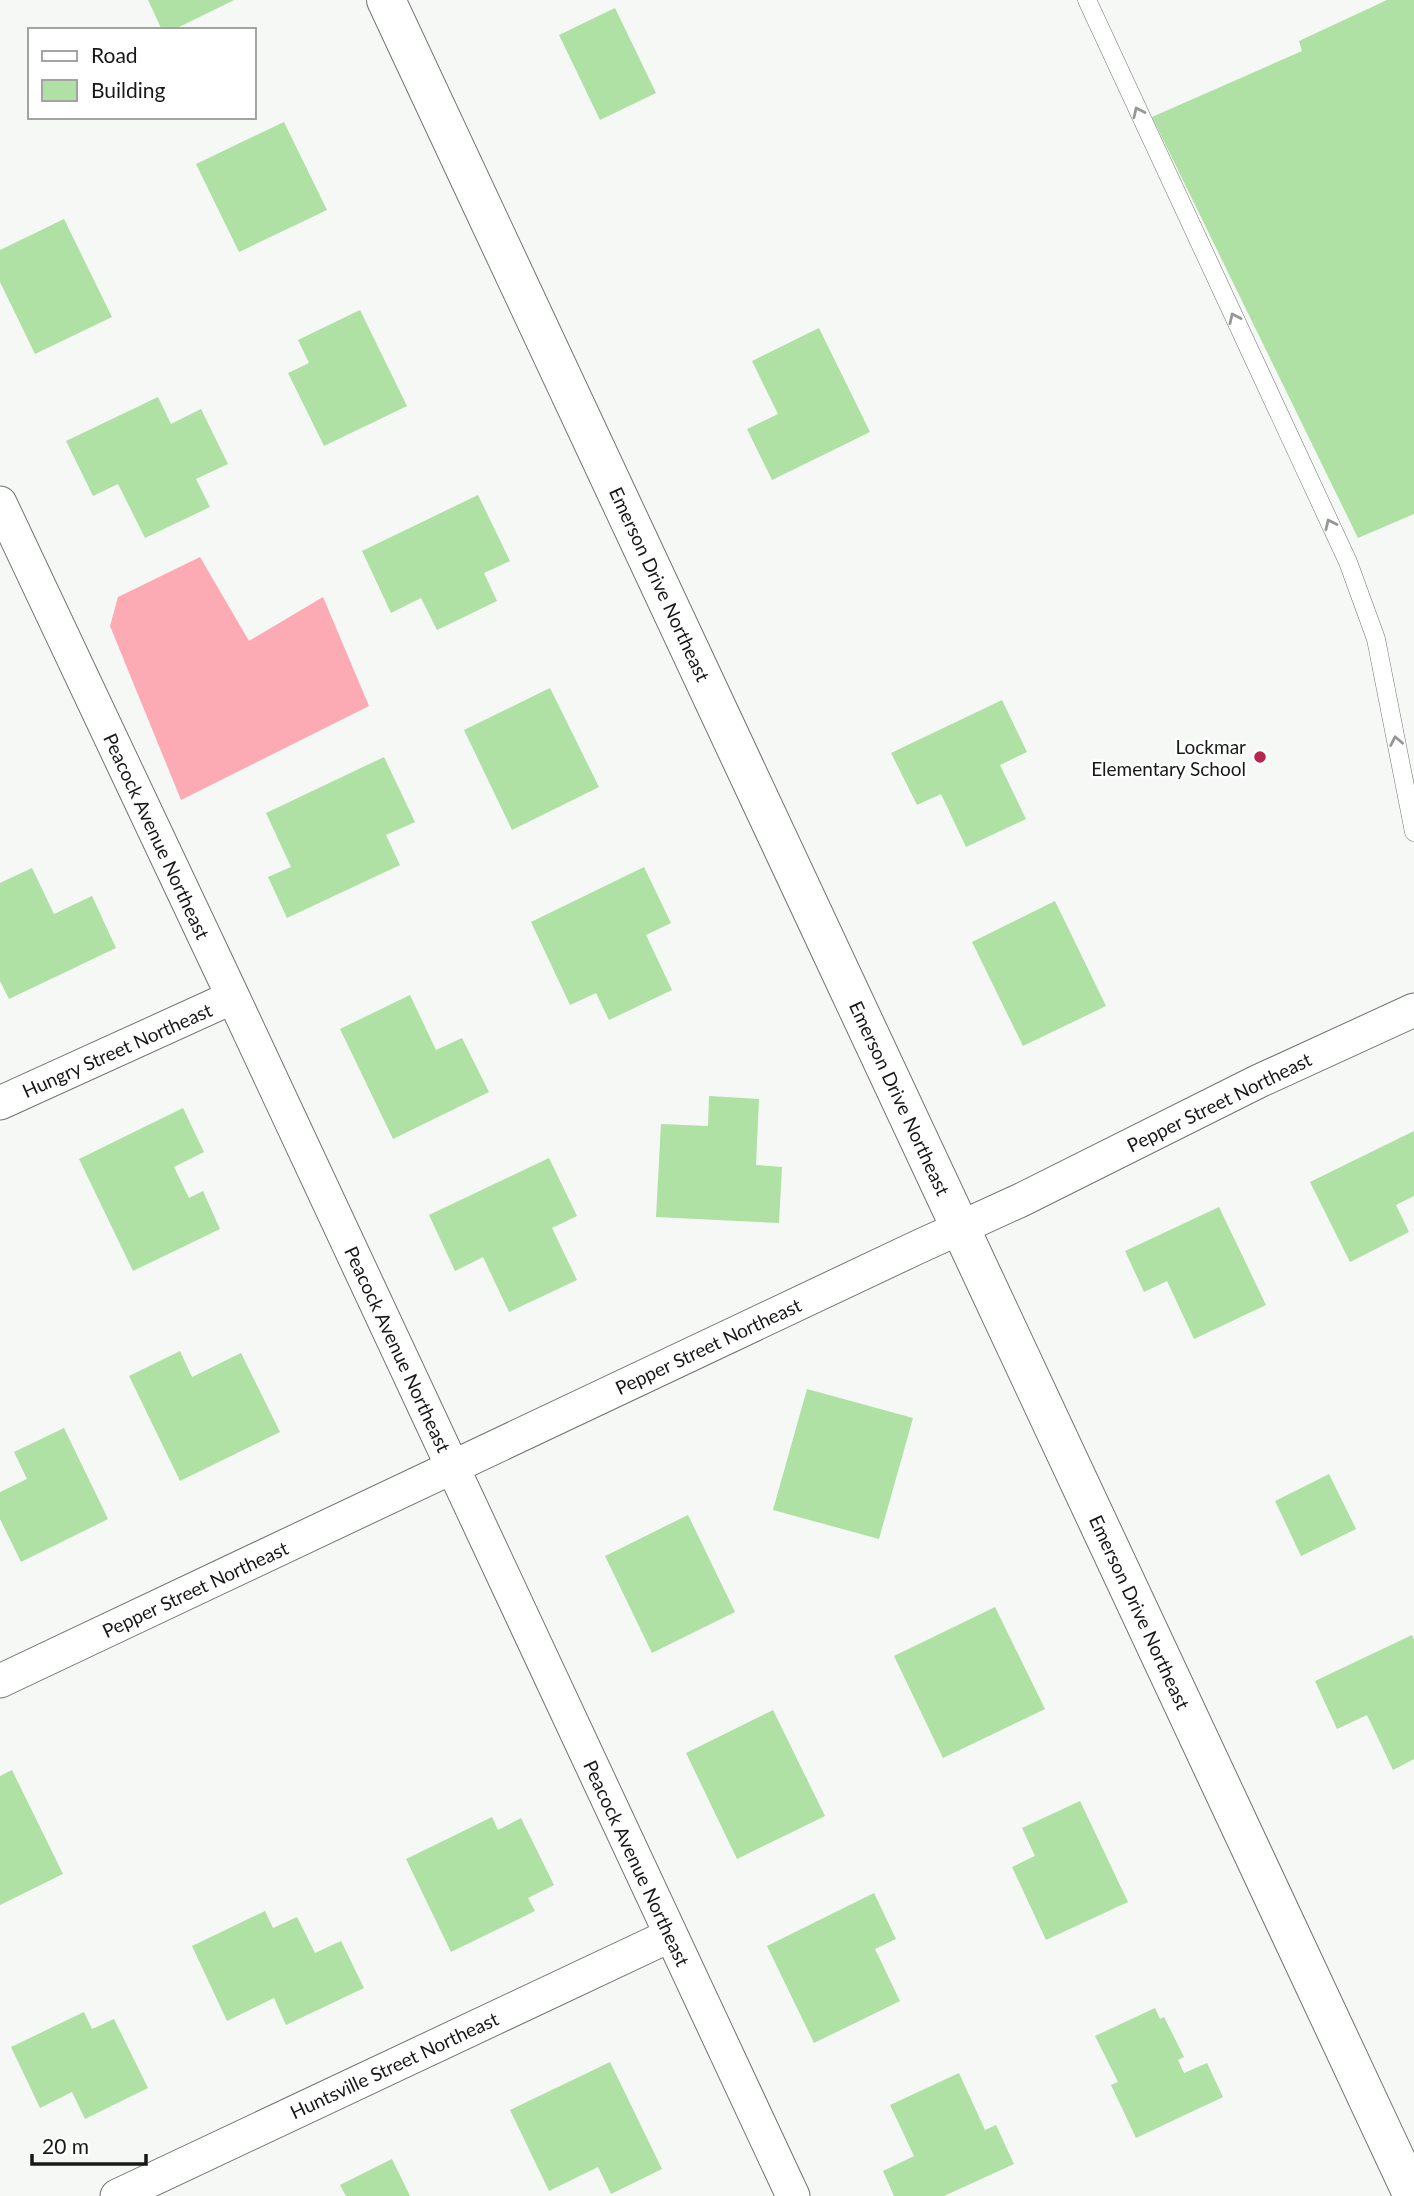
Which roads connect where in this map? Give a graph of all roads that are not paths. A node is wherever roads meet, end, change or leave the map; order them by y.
1 (386, 0) edge
2 (1087, 0) edge
3 (0, 503) edge
4 (1414, 832) edge
5 (233, 997) junction
6 (1414, 1010) edge
7 (0, 1103) edge
8 (960, 1227) junction
9 (453, 1467) junction
10 (0, 1681) edge
11 (671, 1935) junction
12 (117, 2196) edge
13 (793, 2196) edge
14 (1413, 2196) edge

1 - 8 street, Emerson Drive Northeast
4 -> 2 lane
3 - 5 street, Peacock Avenue Northeast
5 - 7 street, Hungry Street Northeast
5 - 9 street, Peacock Avenue Northeast
6 - 8 street, Pepper Street Northeast
8 - 9 street, Pepper Street Northeast
8 - 14 street, Emerson Drive Northeast
9 - 10 street, Pepper Street Northeast
9 - 11 street, Peacock Avenue Northeast
11 - 12 street, Huntsville Street Northeast
11 - 13 street, Peacock Avenue Northeast

